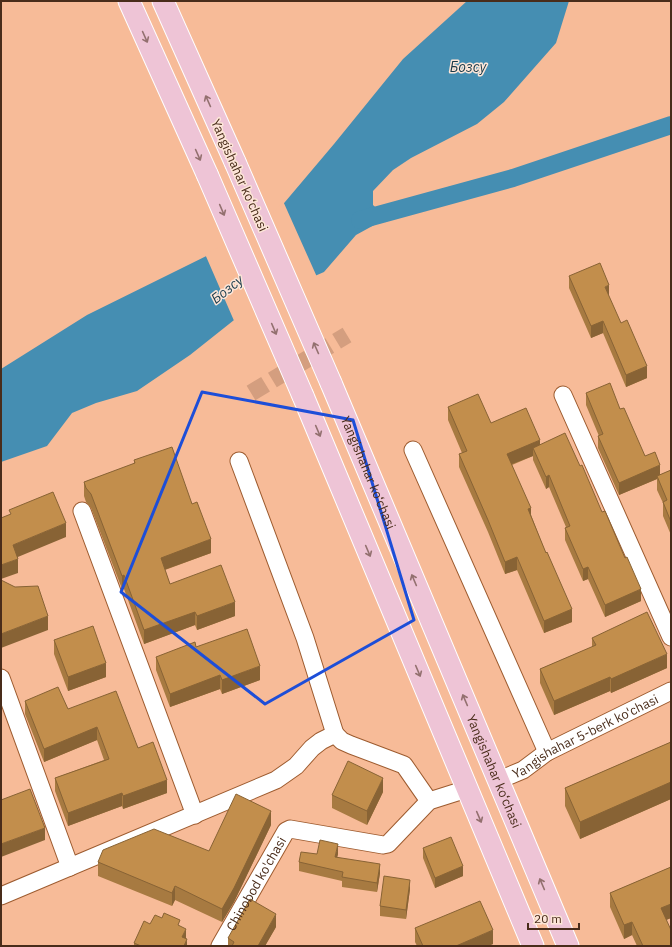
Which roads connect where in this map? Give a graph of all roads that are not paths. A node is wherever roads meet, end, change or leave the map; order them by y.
1 (130, 1) edge
2 (164, 1) edge
3 (563, 395) dead end
4 (413, 450) dead end
5 (239, 461) dead end
6 (82, 511) dead end
7 (671, 637) edge
8 (1, 678) edge
9 (671, 691) edge
10 (335, 734) junction
11 (547, 752) junction
12 (498, 780) junction
13 (467, 789) junction
14 (429, 801) junction
15 (195, 815) junction
16 (70, 866) junction
17 (1, 896) edge
18 (220, 946) edge
19 (533, 946) edge
20 (568, 946) edge

1 -> 13 main road, bridge
12 -> 2 main road, Yangishahar ko‘chasi, bridge
3 - 7 street
4 - 11 street
5 - 10 street
6 - 15 street
8 - 16 street
9 - 11 street, Yangishahar 5-berk ko'chasi
10 - 14 street
10 - 15 street
11 - 12 street, Yangishahar 5-berk ko'chasi
20 -> 12 main road, Yangishahar ko‘chasi
13 - 14 street, Chinobod ko'chasi
13 -> 19 main road
14 - 18 street, Chinobod ko'chasi
15 - 16 street
16 - 17 street

